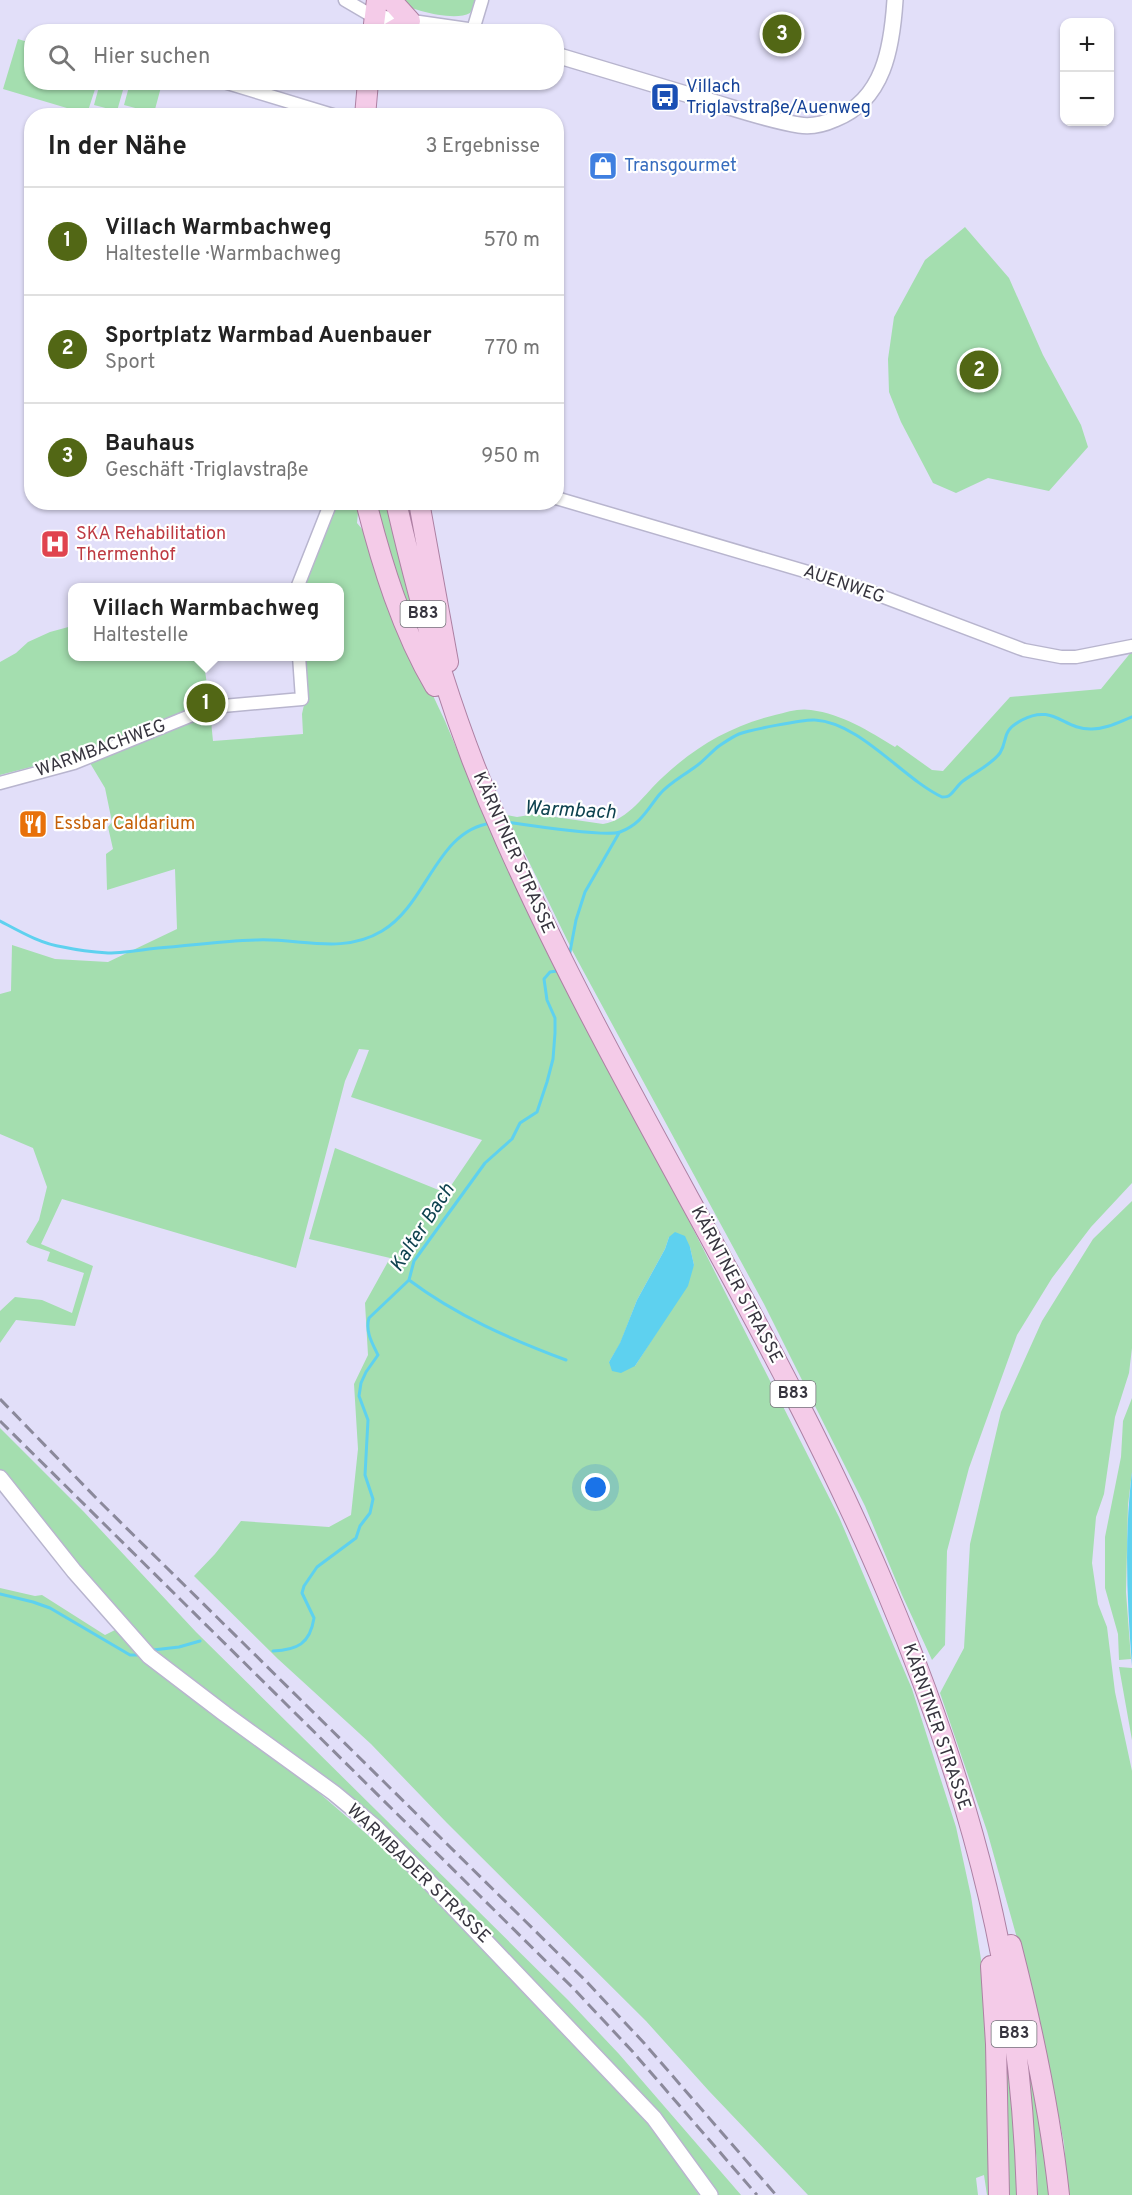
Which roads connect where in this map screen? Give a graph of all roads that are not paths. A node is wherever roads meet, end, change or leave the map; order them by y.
1 (345, 0) edge
2 (390, 0) edge
3 (482, 0) edge
4 (895, 0) edge
5 (375, 16) edge
6 (410, 21) junction
7 (405, 24) edge
8 (430, 24) edge
9 (477, 24) edge
10 (564, 57) edge
11 (250, 90) edge
12 (367, 90) edge
13 (310, 108) edge
14 (366, 108) edge
15 (564, 500) edge
16 (328, 510) edge
17 (368, 510) edge
18 (398, 510) edge
19 (420, 510) edge
20 (299, 583) edge
21 (1132, 646) edge
22 (299, 661) edge
23 (458, 724) junction
24 (0, 783) edge
25 (0, 1478) edge
26 (988, 1892) junction
27 (992, 1913) junction
28 (710, 2195) edge
29 (999, 2195) edge
30 (1027, 2195) edge
31 (1059, 2195) edge

1 - 5 street
2 - 6 main road
3 - 9 street
4 - 10 street
5 - 6 street
6 - 7 main road
6 - 8 street
11 - 13 street
12 - 14 main road
15 - 21 street, AUENWEG
16 - 20 street
17 - 23 main road
18 - 23 main road, KÄRNTNER STRASSE / B83
19 - 23 main road
22 - 24 street, WARMBACHWEG
23 - 26 main road, KÄRNTNER STRASSE / B83
25 - 28 street, WARMBADER STRASSE
26 - 27 main road, KÄRNTNER STRASSE / B83
26 - 31 main road
27 - 29 main road
27 - 30 main road, KÄRNTNER STRASSE / B83

